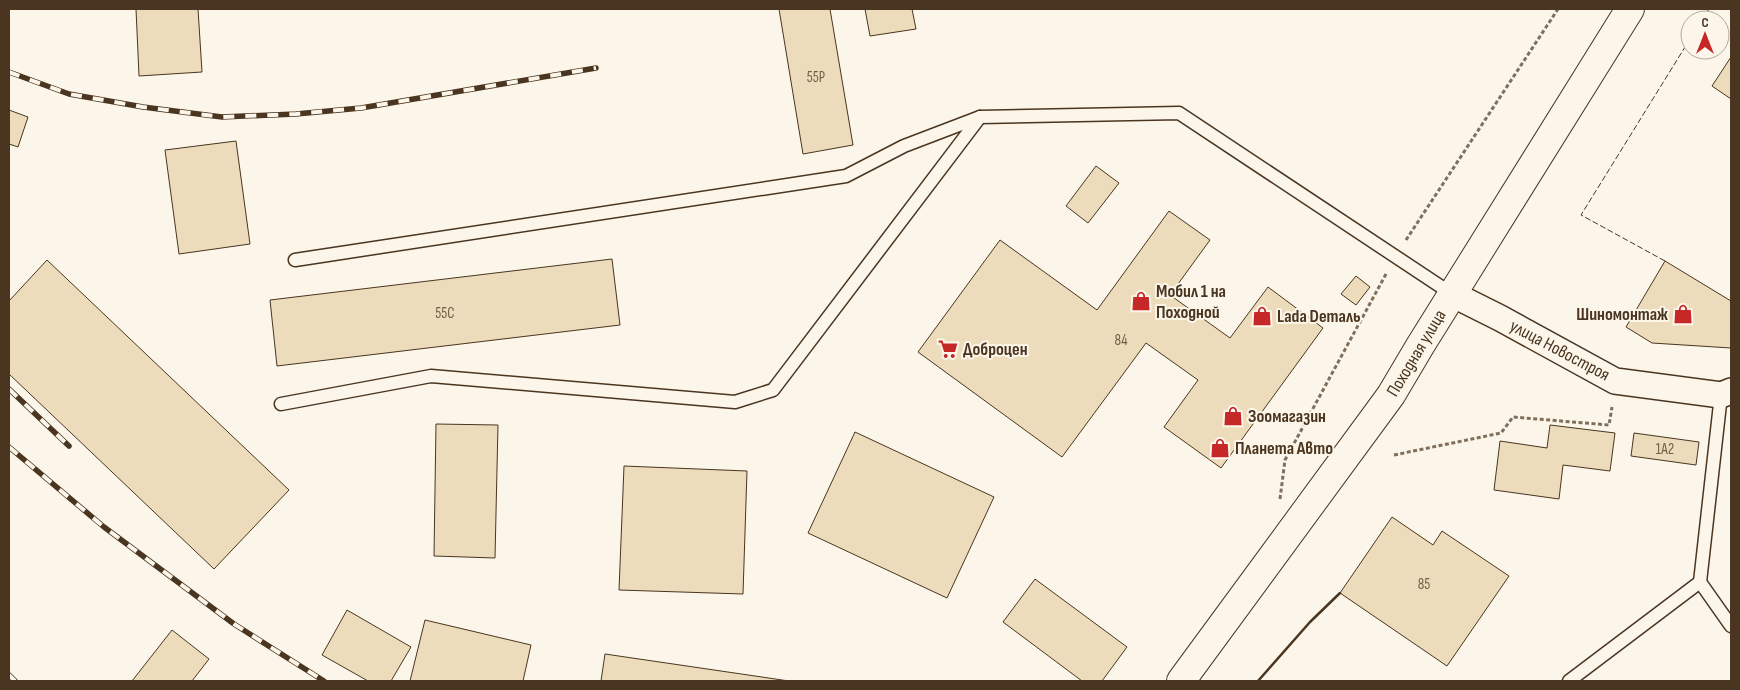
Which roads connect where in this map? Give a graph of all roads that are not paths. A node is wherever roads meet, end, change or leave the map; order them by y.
1 (1630, 9) edge
2 (980, 117) junction
3 (295, 260) dead end
4 (1452, 294) junction
5 (1726, 393) edge
6 (281, 404) dead end
7 (1700, 582) junction
8 (1731, 626) edge
9 (1181, 681) edge
10 (1569, 681) edge

1 - 4 main road, Походная улица
2 - 3 lane
2 - 4 lane
2 - 6 lane
4 - 5 street, улица Новостроя
4 - 9 main road, Походная улица
5 - 7 lane
7 - 8 lane
7 - 10 lane

